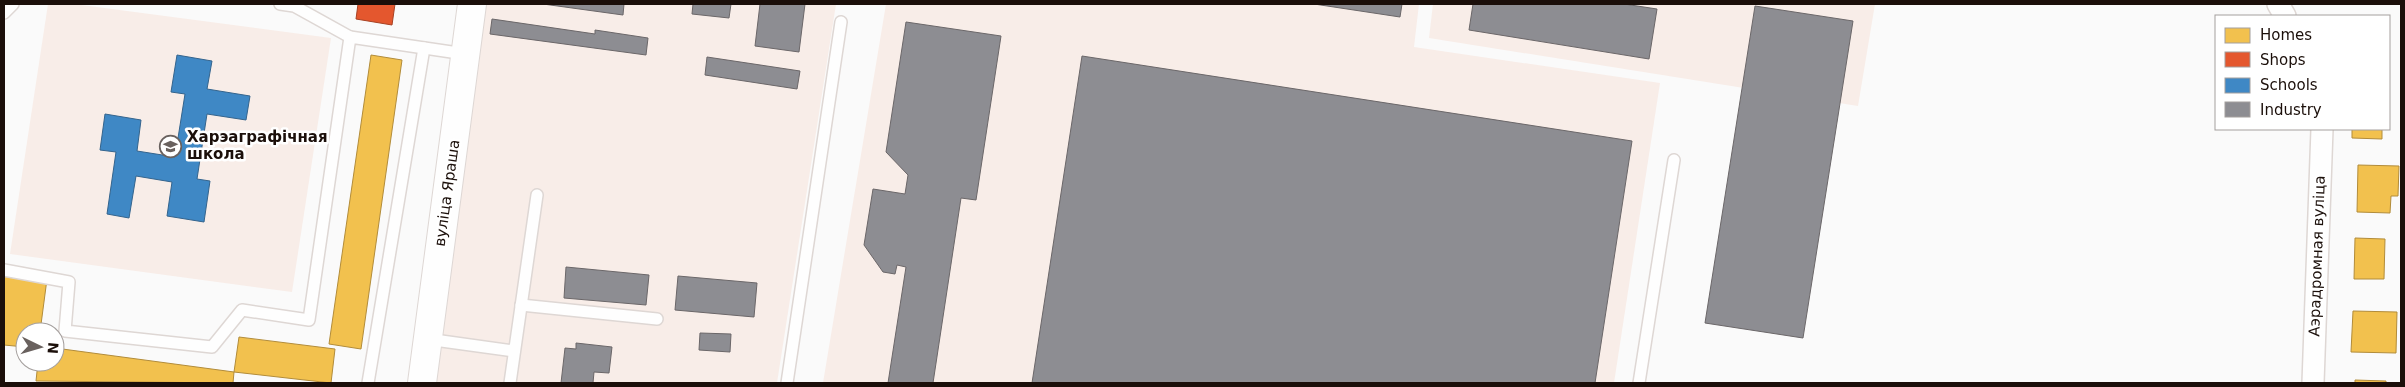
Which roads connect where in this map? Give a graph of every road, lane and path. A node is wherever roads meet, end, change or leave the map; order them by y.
1 (13, 4) edge
2 (280, 4) edge
3 (472, 4) edge
4 (2278, 4) edge
5 (4, 13) edge
6 (2284, 15) edge
7 (841, 22) dead end
8 (350, 38) junction
9 (424, 48) junction
10 (465, 54) junction
11 (2322, 130) edge
12 (1674, 160) dead end
13 (537, 195) dead end
14 (4, 270) edge
15 (521, 305) junction
16 (657, 319) dead end
17 (427, 338) junction
18 (514, 351) junction
19 (368, 383) edge
20 (422, 383) edge
21 (510, 383) edge
22 (787, 383) edge
23 (1639, 383) edge
24 (2313, 383) edge

1 - 5 lane
2 - 8 lane
3 - 10 street, вуліца Яраша
4 - 6 street
7 - 22 lane
8 - 9 lane
8 - 14 lane
9 - 10 lane
9 - 19 lane
10 - 17 street, вуліца Яраша
11 - 24 street, Аэрадромная вуліца
12 - 23 lane
13 - 15 lane
15 - 16 lane
15 - 18 lane
17 - 18 lane
17 - 20 street, вуліца Яраша
18 - 21 lane

